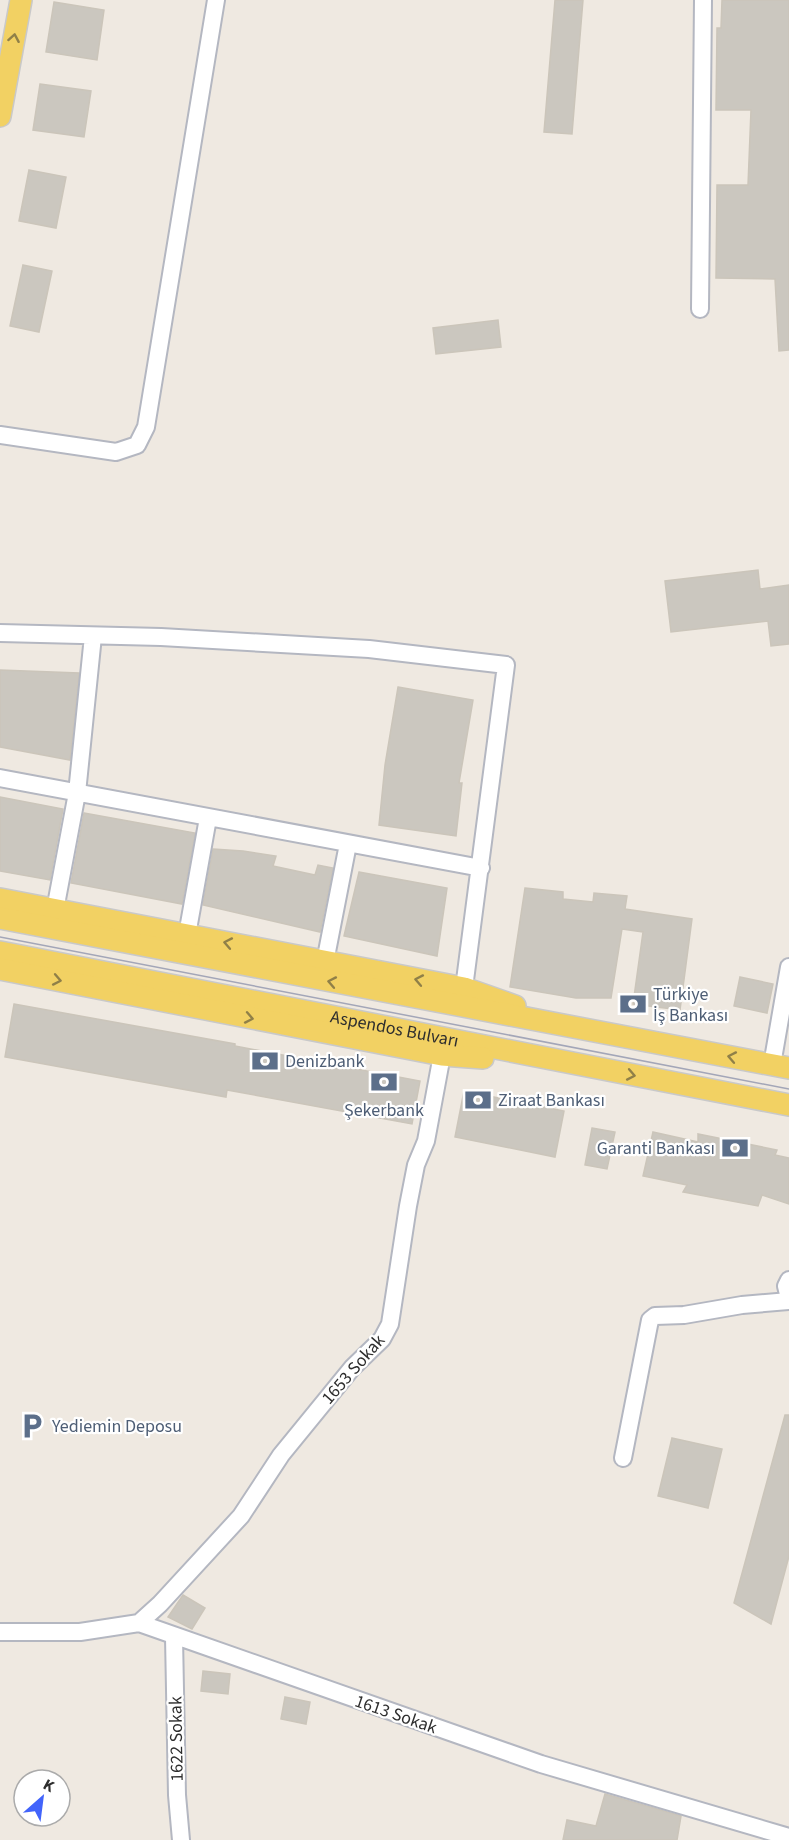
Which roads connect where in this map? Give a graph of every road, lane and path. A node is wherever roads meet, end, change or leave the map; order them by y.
1 (21, 0) edge
2 (216, 0) edge
3 (703, 0) edge
4 (0, 116) edge
5 (700, 309) dead end
6 (0, 435) edge
7 (0, 633) edge
8 (93, 636) junction
9 (0, 778) edge
10 (77, 793) junction
11 (208, 818) junction
12 (348, 844) junction
13 (481, 868) junction
14 (0, 899) edge
15 (55, 910) junction
16 (0, 918) edge
17 (187, 935) junction
18 (0, 952) edge
19 (325, 962) junction
20 (789, 967) edge
21 (0, 969) edge
22 (465, 988) junction
23 (575, 1028) junction
24 (442, 1055) junction
25 (574, 1064) junction
26 (780, 1066) edge
27 (789, 1105) edge
28 (789, 1280) edge
29 (789, 1300) edge
30 (623, 1458) dead end
31 (139, 1623) junction
32 (0, 1632) edge
33 (174, 1637) junction
34 (789, 1837) edge
35 (181, 1840) edge

4 -> 1 main road
2 - 6 street
3 - 5 street
7 - 8 street
8 - 10 street
8 - 13 street
9 - 10 street
10 - 11 street
10 - 15 street
11 - 12 street
11 - 17 street
12 - 13 street
12 - 19 street
13 - 22 street
14 - 15 main road
15 - 17 main road
23 -> 16 main road, Aspendos Bulvarı
19 -> 17 main road
18 - 25 main road, Aspendos Bulvarı
22 -> 19 main road
20 - 26 street
21 -> 24 main road
22 - 23 main road
26 -> 23 main road, Aspendos Bulvarı
24 - 25 main road
24 - 31 street, 1653 Sokak
25 -> 27 main road, Aspendos Bulvarı
28 - 29 street
29 - 30 street
31 - 32 street
31 - 33 street, 1613 Sokak
33 - 34 street, 1613 Sokak
33 - 35 street, 1622 Sokak

